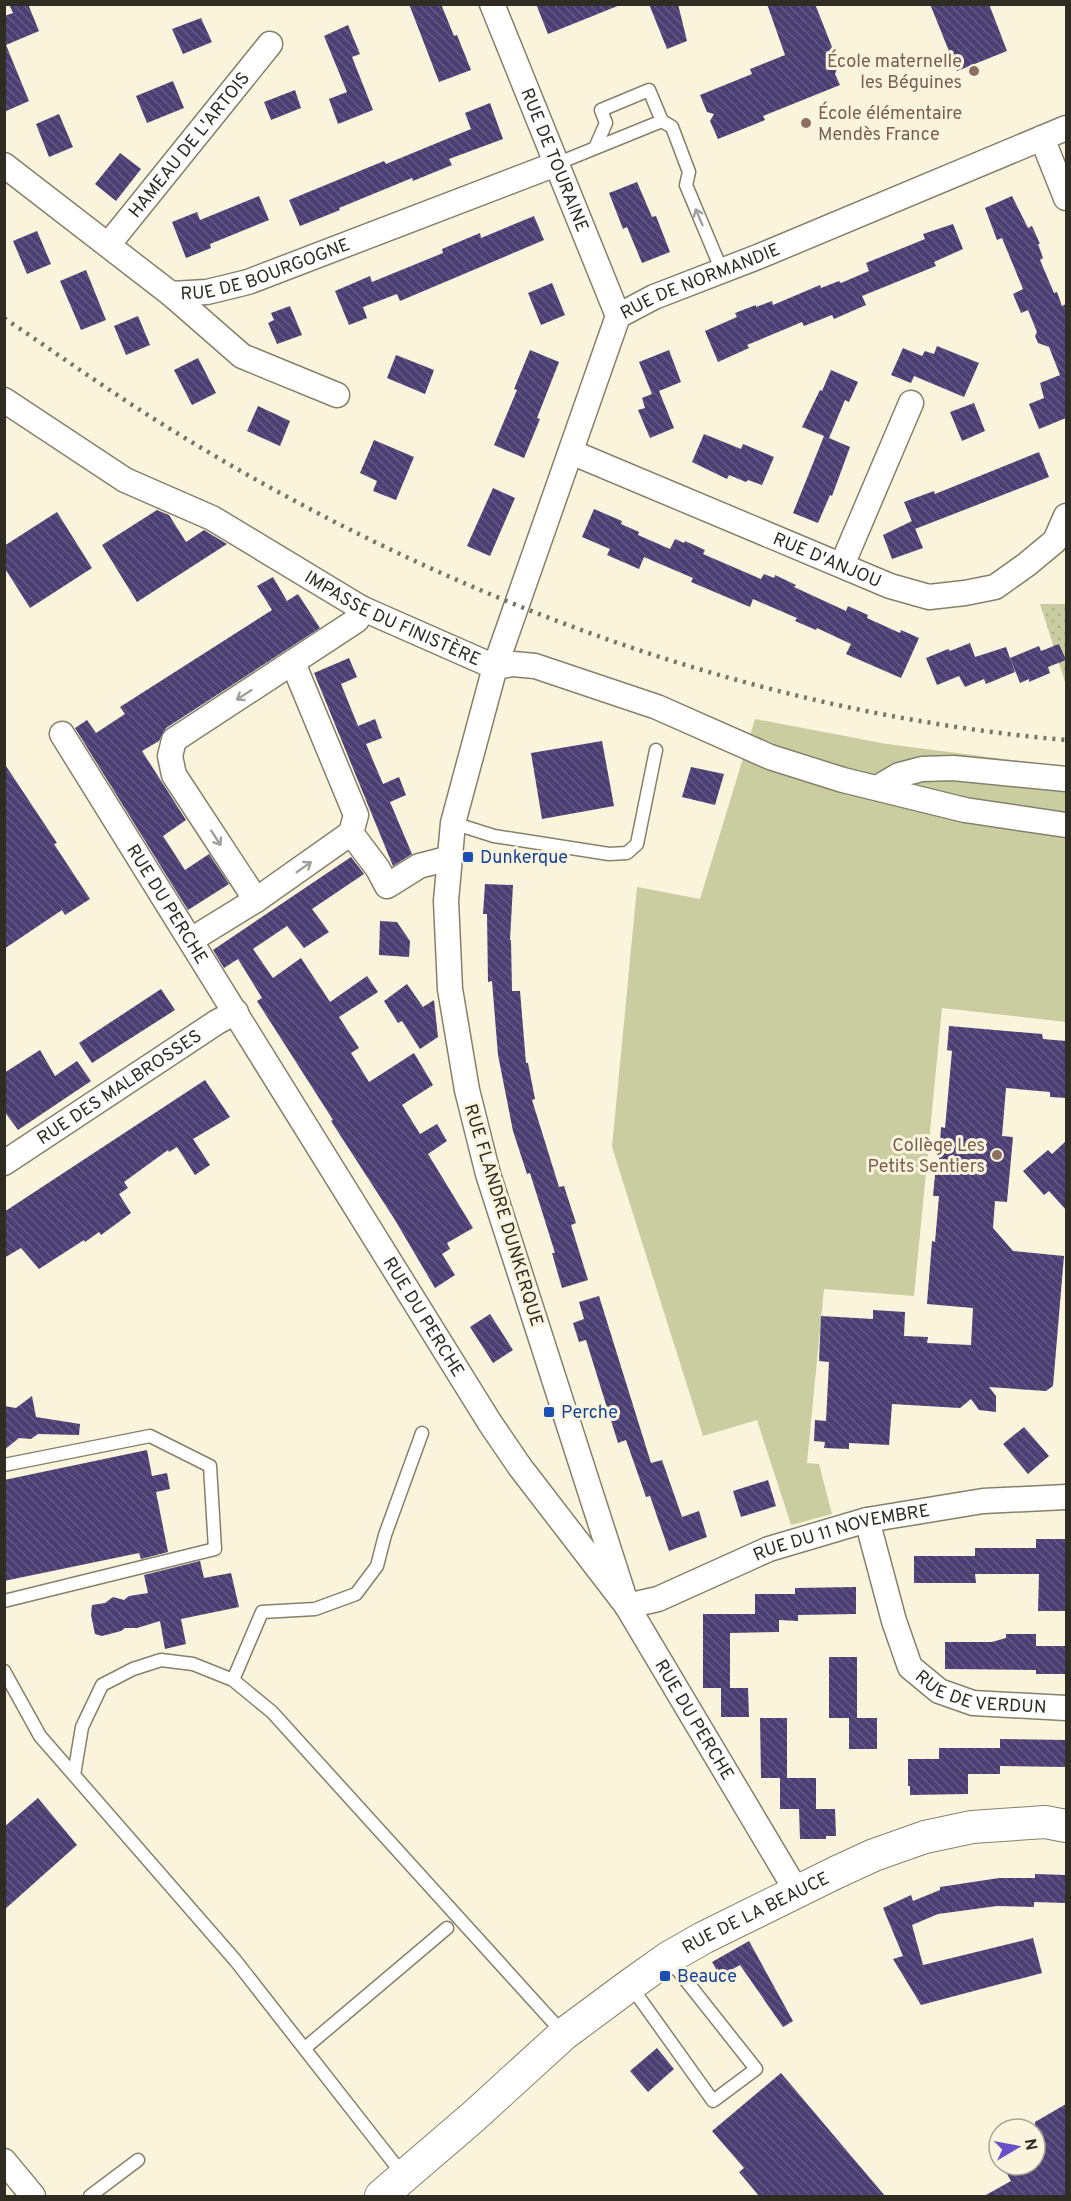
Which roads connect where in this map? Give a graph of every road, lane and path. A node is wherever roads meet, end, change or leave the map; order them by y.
1 (492, 4) edge
2 (270, 45) dead end
3 (662, 121) junction
4 (1066, 128) edge
5 (1042, 138) junction
6 (595, 148) junction
7 (556, 164) junction
8 (4, 165) edge
9 (1066, 198) edge
10 (108, 244) junction
11 (722, 270) junction
12 (171, 294) junction
13 (618, 316) junction
14 (337, 395) dead end
15 (4, 400) edge
16 (911, 403) dead end
17 (571, 452) junction
18 (1066, 516) edge
19 (842, 565) junction
20 (517, 605) joint
21 (361, 608) junction
22 (293, 663) junction
23 (495, 667) junction
24 (62, 734) dead end
25 (656, 750) dead end
26 (1066, 778) edge
27 (877, 788) junction
28 (453, 823) junction
29 (1066, 825) edge
30 (351, 833) junction
31 (450, 858) junction
32 (256, 900) junction
33 (191, 940) junction
34 (236, 1012) junction
35 (4, 1163) edge
36 (422, 1432) dead end
37 (4, 1465) edge
38 (1066, 1497) edge
39 (867, 1520) junction
40 (4, 1601) edge
41 (627, 1606) junction
42 (4, 1671) edge
43 (233, 1680) junction
44 (1066, 1708) edge
45 (74, 1775) junction
46 (1066, 1826) edge
47 (796, 1890) junction
48 (447, 1928) dead end
49 (668, 1958) junction
50 (630, 1985) junction
51 (564, 2034) junction
52 (305, 2048) junction
53 (138, 2160) dead end
54 (4, 2161) edge
55 (405, 2177) junction
56 (33, 2196) edge
57 (90, 2196) edge
58 (381, 2196) edge

1 - 7 street, RUE DE TOURAINE
2 - 10 street, HAMEAU DE L'ARTOIS
3 - 6 lane
3 - 6 lane
11 -> 3 lane
4 - 5 street, RUE DE NORMANDIE
5 - 9 street
5 - 11 street, RUE DE NORMANDIE
6 - 7 lane
7 - 12 street, RUE DE BOURGOGNE
7 - 13 street, RUE DE TOURAINE
8 - 10 street, RUE DE BOURGOGNE
10 - 12 street, RUE DE BOURGOGNE
11 - 13 street, RUE DE NORMANDIE
12 - 14 street
13 - 17 street, RUE DE NORMANDIE
15 - 21 street, IMPASSE DU FINISTÈRE
16 - 19 street
17 - 19 street, RUE D'ANJOU
17 - 20 street, RUE DE NORMANDIE
18 - 19 street, RUE D'ANJOU
20 - 23 street, RUE FLANDRE DUNKERQUE
21 - 22 street
21 - 23 street, IMPASSE DU FINISTÈRE
22 - 30 street
22 -> 32 street
23 - 27 street, IMPASSE DU FINISTÈRE
23 - 28 street, RUE FLANDRE DUNKERQUE
24 - 33 street, RUE DU PERCHE
25 - 28 lane
26 - 27 street
27 - 29 street, IMPASSE DU FINISTÈRE
28 - 31 street, RUE FLANDRE DUNKERQUE
30 - 31 street
32 -> 30 street
31 - 41 street, RUE FLANDRE DUNKERQUE
32 - 33 street
33 - 34 street, RUE DU PERCHE
34 - 35 street, RUE DES MALBROSSES
34 - 41 street, RUE DU PERCHE
36 - 43 lane
37 - 40 lane
38 - 39 street, RUE DU 11 NOVEMBRE
39 - 41 street, RUE DU 11 NOVEMBRE
39 - 44 street, RUE DE VERDUN
41 - 47 street, RUE DU PERCHE
42 - 45 lane
43 - 45 lane
43 - 51 lane
45 - 52 lane
46 - 47 street, RUE DE LA BEAUCE
47 - 49 street, RUE DE LA BEAUCE
48 - 52 lane
49 - 50 street, RUE DE LA BEAUCE
49 - 50 lane
50 - 51 street, RUE DE LA BEAUCE
51 - 55 street, RUE DE LA BEAUCE
52 - 55 lane
53 - 57 lane
54 - 56 street
55 - 58 street, RUE DE LA BEAUCE

